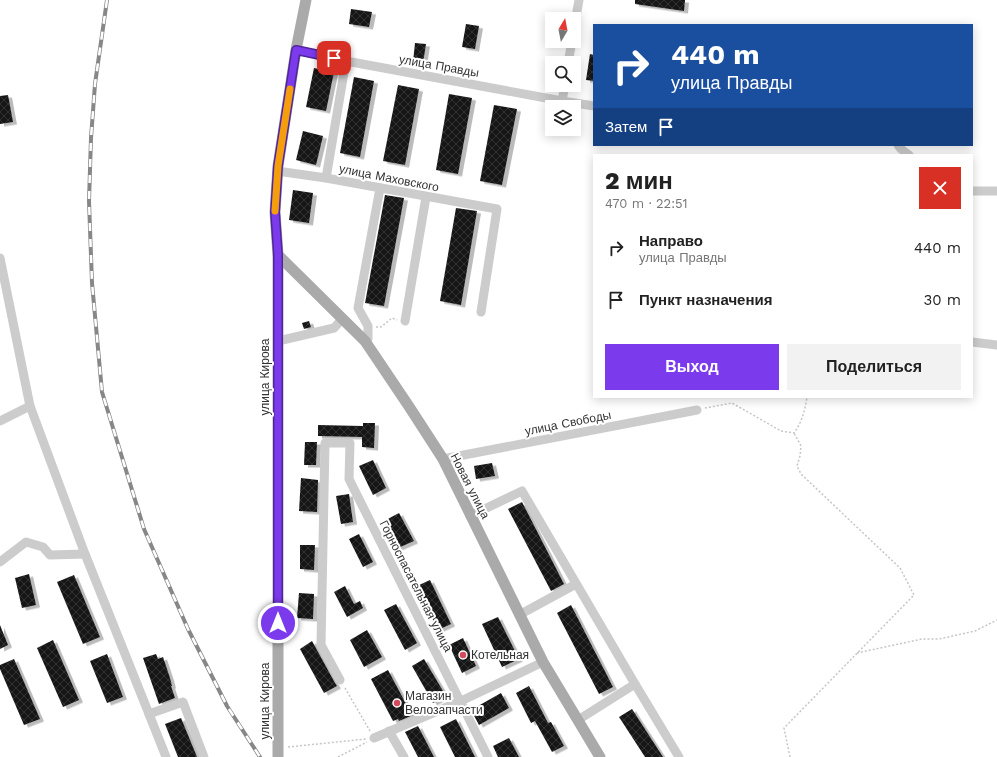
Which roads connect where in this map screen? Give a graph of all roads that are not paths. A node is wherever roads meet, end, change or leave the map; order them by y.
1 (306, 0) edge
2 (579, 0) edge
3 (577, 12) edge
4 (296, 50) junction
5 (346, 61) junction
6 (557, 100) edge
7 (581, 104) edge
8 (593, 106) edge
9 (277, 171) junction
10 (326, 178) junction
11 (380, 188) junction
12 (973, 191) edge
13 (997, 191) edge
14 (426, 197) junction
15 (278, 255) junction
16 (0, 258) edge
17 (481, 312) dead end
18 (342, 319) junction
19 (405, 321) road end
20 (278, 341) junction
21 (365, 341) junction
22 (973, 342) edge
23 (997, 345) edge
24 (30, 406) junction
25 (697, 410) road end
26 (0, 421) edge
27 (443, 459) junction
28 (470, 516) junction
29 (85, 554) junction
30 (0, 562) edge
31 (576, 584) junction
32 (519, 615) junction
33 (543, 662) junction
34 (340, 680) road end
35 (635, 684) junction
36 (461, 701) junction
37 (149, 714) junction
38 (578, 720) junction
39 (389, 731) junction
40 (374, 738) road end
41 (278, 752) edge
42 (166, 757) edge
43 (204, 757) edge
44 (404, 757) edge
45 (488, 757) edge
46 (600, 757) edge
47 (679, 757) edge

1 - 4 main road, улица Кирова
2 - 3 street
4 - 5 street, улица Правды
4 - 9 main road, улица Кирова
5 - 6 street, улица Правды
5 - 10 street
7 - 8 street, улица Правды
9 - 10 street, улица Маховского
9 - 15 main road, улица Кирова
10 - 11 street, улица Маховского
11 - 14 street, улица Маховского
11 - 21 street
12 - 13 street
14 - 17 street, улица Маховского
14 - 19 street
15 - 18 main road, Новая улица
15 - 20 main road, улица Кирова
16 - 24 street
18 - 20 street
18 - 21 main road, Новая улица
20 - 41 main road, улица Кирова
21 - 27 main road, Новая улица
22 - 23 street
24 - 26 street
24 - 29 street
25 - 27 street, улица Свободы
27 - 28 main road, Новая улица
28 - 31 street
28 - 32 main road, Новая улица
29 - 30 street
29 - 37 street
31 - 32 street
31 - 35 street
32 - 33 main road, Новая улица
33 - 36 street
33 - 38 main road, Новая улица
34 - 36 street, Горноспасательная улица
35 - 38 street
35 - 47 street
36 - 39 street
36 - 45 street, Горноспасательная улица
37 - 42 street
37 - 43 street
38 - 46 main road, Новая улица
39 - 40 street
39 - 44 street

